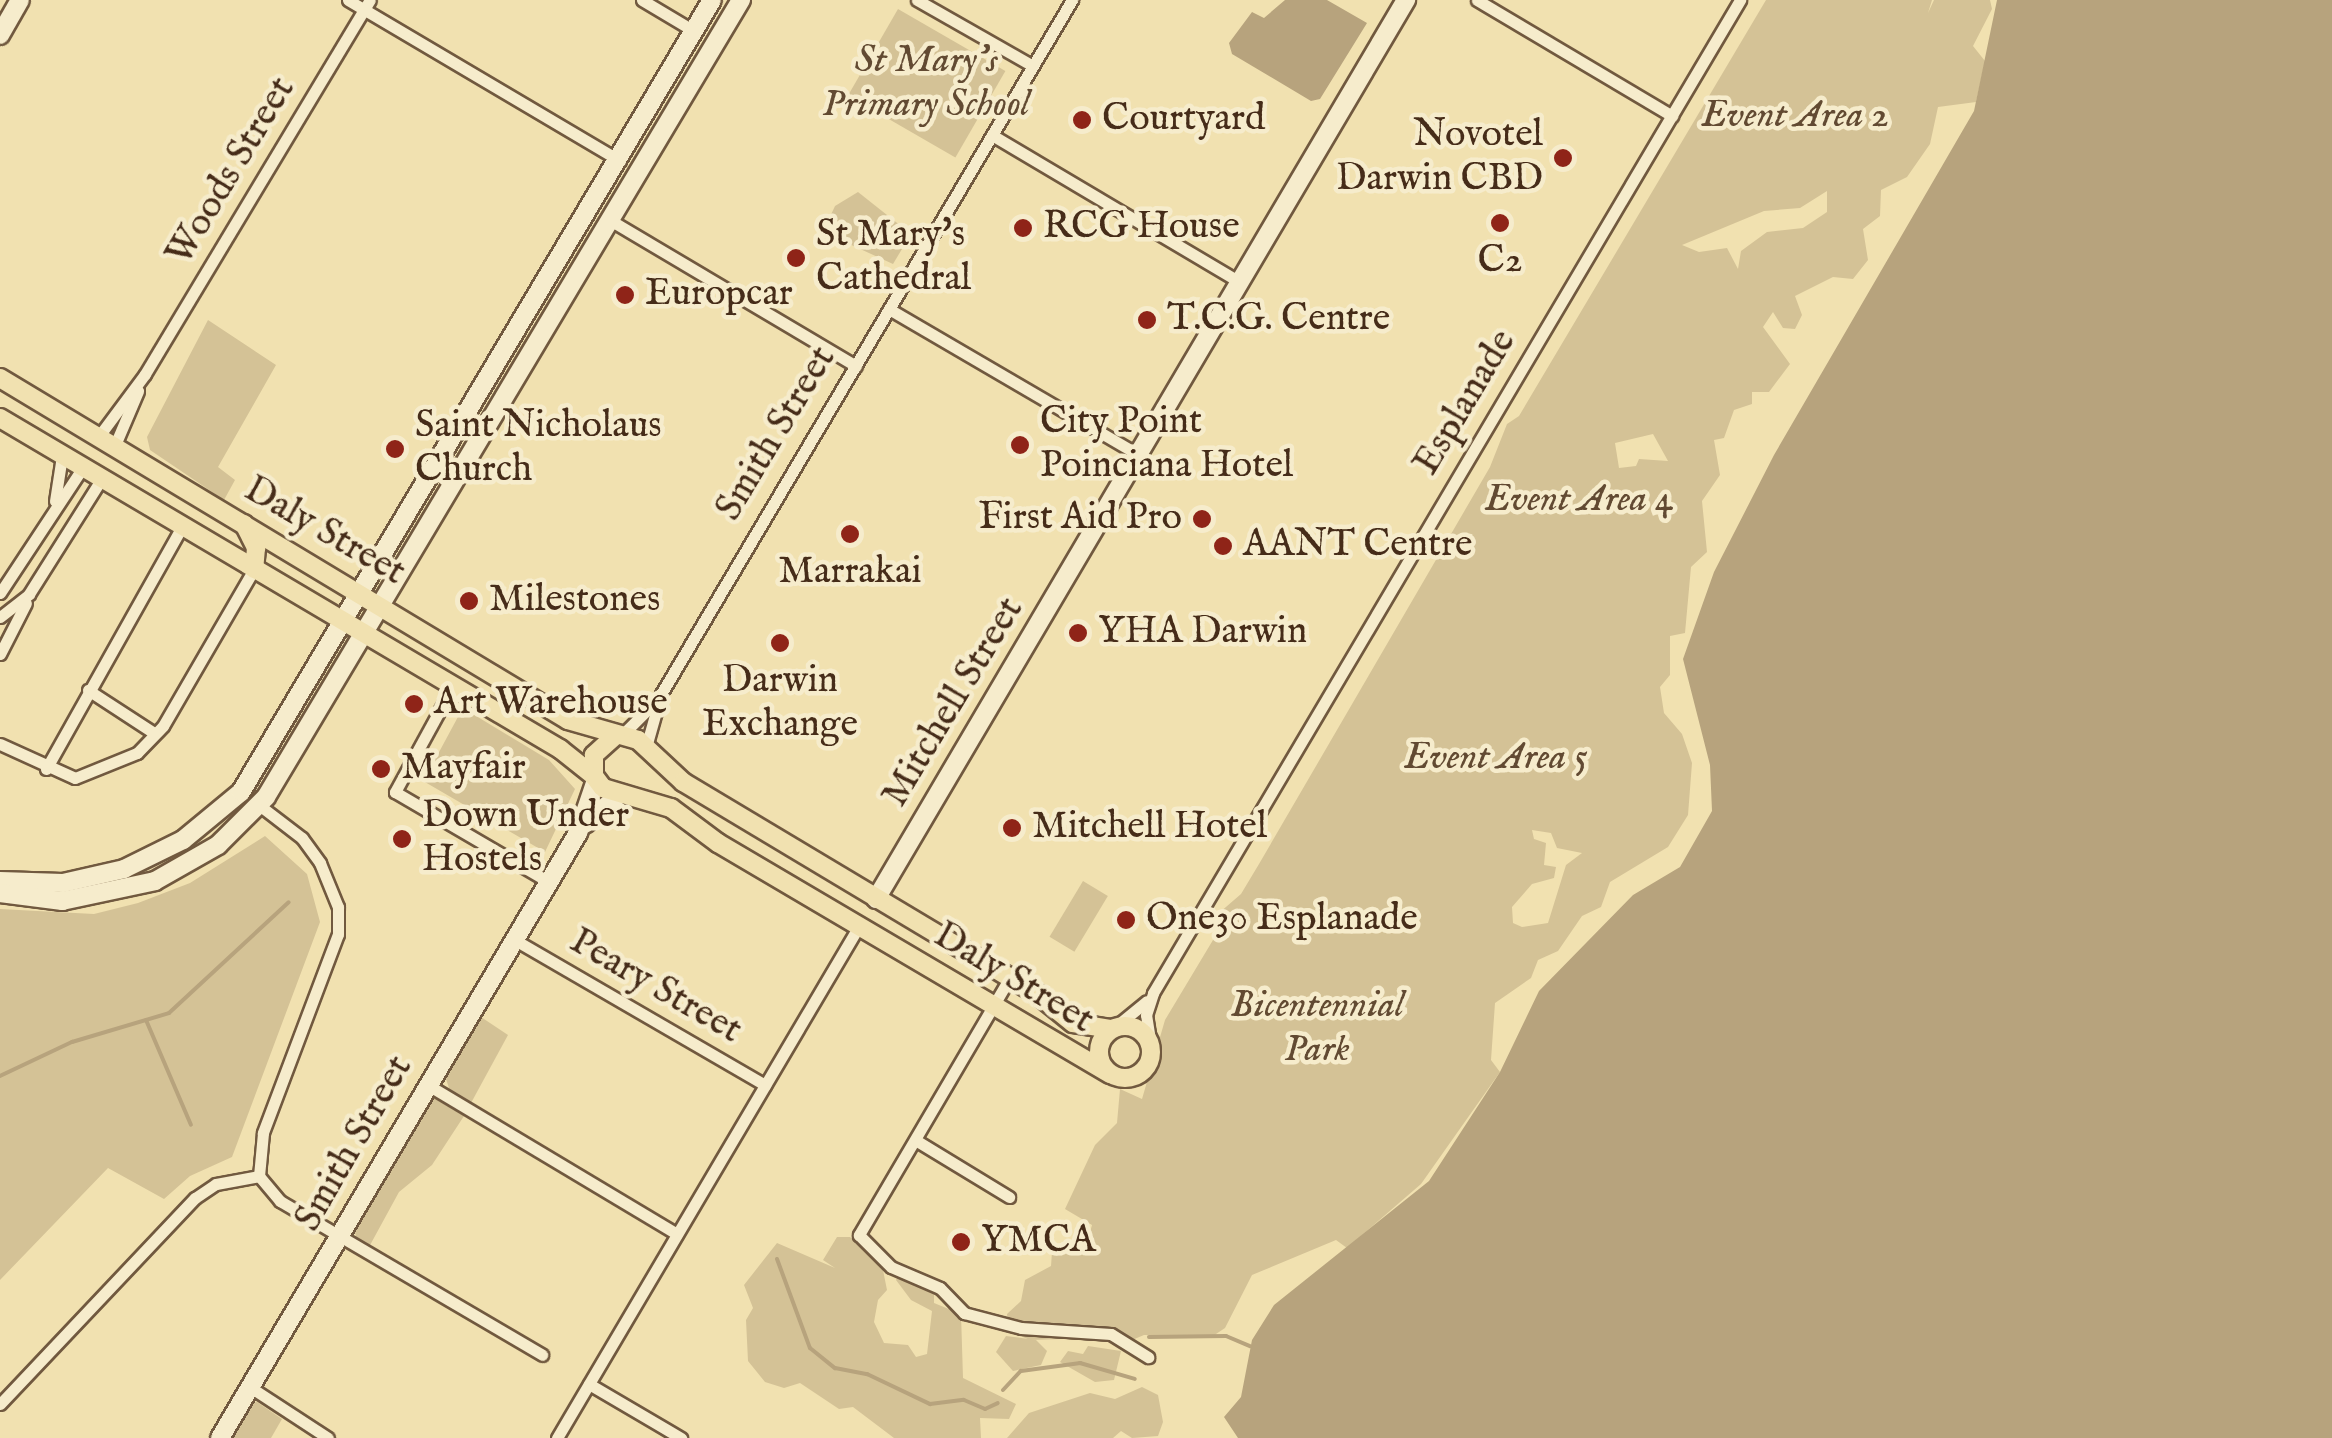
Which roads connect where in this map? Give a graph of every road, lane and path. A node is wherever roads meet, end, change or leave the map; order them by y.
1 (20, 0) edge
2 (348, 0) edge
3 (642, 0) edge
4 (712, 0) edge
5 (741, 0) edge
6 (917, 0) edge
7 (1072, 0) edge
8 (1406, 0) edge
9 (1477, 0) edge
10 (1740, 0) edge
11 (367, 5) edge
12 (694, 31) junction
13 (0, 35) edge
14 (716, 42) junction
15 (1032, 66) junction
16 (1672, 116) junction
17 (992, 135) junction
18 (620, 161) junction
19 (638, 172) junction
20 (592, 210) junction
21 (610, 220) junction
22 (1240, 282) junction
23 (889, 309) junction
24 (856, 366) junction
25 (145, 374) junction
26 (0, 378) edge
27 (0, 418) edge
28 (107, 441) junction
29 (1138, 455) junction
30 (62, 456) junction
31 (83, 468) junction
32 (102, 478) junction
33 (427, 484) junction
34 (450, 496) junction
35 (200, 497) junction
36 (50, 514) junction
37 (244, 523) junction
38 (182, 527) junction
39 (29, 550) junction
40 (46, 560) junction
41 (254, 569) junction
42 (362, 591) junction
43 (0, 594) edge
44 (29, 594) junction
45 (385, 605) junction
46 (5, 614) edge
47 (343, 623) junction
48 (362, 634) junction
49 (0, 654) edge
50 (453, 686) junction
51 (88, 690) junction
52 (660, 694) junction
53 (283, 725) junction
54 (154, 733) junction
55 (619, 735) junction
56 (302, 737) junction
57 (0, 744) edge
58 (647, 750) junction
59 (46, 769) junction
60 (595, 778) junction
61 (241, 792) junction
62 (622, 795) junction
63 (259, 806) junction
64 (578, 832) junction
65 (0, 882) edge
66 (549, 882) junction
67 (0, 893) edge
68 (876, 898) junction
69 (859, 926) junction
70 (515, 940) junction
71 (1010, 979) junction
72 (1153, 993) junction
73 (994, 1006) junction
74 (1114, 1028) junction
75 (1151, 1046) junction
76 (1110, 1074) junction
77 (428, 1085) junction
78 (765, 1085) junction
79 (917, 1141) junction
80 (259, 1176) junction
81 (1009, 1196) dead end
82 (677, 1234) junction
83 (338, 1236) junction
84 (542, 1355) dead end
85 (1148, 1357) dead end
86 (589, 1384) junction
87 (250, 1387) junction
88 (0, 1404) edge
89 (220, 1438) edge
90 (328, 1438) edge
91 (557, 1438) edge
92 (681, 1438) edge

1 - 13 street
2 - 11 street
3 - 12 street
4 - 12 street
5 - 14 street
6 - 15 street
7 - 15 street, Smith Street
8 - 22 street, Mitchell Street
9 - 16 street
10 - 16 street, Esplanade
11 - 18 street
11 - 25 street, Woods Street
12 - 14 street
12 - 18 street
14 - 19 street
15 - 17 street, Smith Street
16 - 72 street, Esplanade
17 - 22 street
17 - 23 street, Smith Street
18 - 19 street
18 - 20 street
19 - 21 street
20 - 21 street
20 - 33 street
21 - 24 street
21 - 34 street
22 - 29 street, Mitchell Street
23 - 24 street, Smith Street
23 - 29 street
24 - 52 street, Smith Street
25 - 28 street, Woods Street
25 - 28 street, Woods Street
26 - 28 main road, Daly Street
27 - 30 main road, Daly Street
28 - 31 main road
28 - 32 main road
28 - 35 main road, Daly Street
29 - 68 street, Mitchell Street
30 - 31 main road, Daly Street
30 - 36 street
31 - 32 main road, Daly Street
31 - 36 street
32 - 38 main road, Daly Street
32 - 40 street
33 - 34 street
33 - 42 street
34 - 45 street
35 - 37 main road, Daly Street
35 - 38 main road
36 - 39 street
37 - 41 main road
37 - 42 main road, Daly Street
38 - 41 main road, Daly Street
38 - 51 street
39 - 40 street
39 - 43 street
40 - 44 street
41 - 47 main road, Daly Street
41 - 54 street
42 - 45 main road, Daly Street
42 - 47 street
43 - 46 street
44 - 46 street
44 - 49 street
45 - 48 street
45 - 55 main road, Daly Street
47 - 48 main road, Daly Street
47 - 53 street
48 - 50 main road, Daly Street
48 - 56 street
50 - 60 main road, Daly Street
50 - 66 street
51 - 54 street
51 - 59 street
52 - 55 street, Smith Street
52 - 58 street, Smith Street
53 - 56 street
53 - 61 street
54 - 59 street
55 - 58 main road
55 - 60 main road
56 - 63 street
57 - 59 street
58 - 62 main road
58 - 68 main road, Daly Street
60 - 62 main road
60 - 64 street, Smith Street
61 - 63 street
61 - 65 street
62 - 64 street, Smith Street
62 - 69 main road, Daly Street
63 - 67 street
63 - 80 street
64 - 66 street, Smith Street
66 - 70 street, Smith Street
68 - 69 main road, Mitchell Street
68 - 71 main road, Daly Street
69 - 73 main road, Daly Street
69 - 78 street, Mitchell Street
70 - 77 street, Smith Street
70 - 78 street, Peary Street
71 - 73 street
71 - 74 main road, Daly Street
72 - 74 street, Esplanade
72 - 75 street, Esplanade
73 - 76 main road, Daly Street
73 - 79 street
74 - 75 main road, Daly Street
74 - 76 main road, Daly Street
75 - 76 main road, Daly Street
77 - 82 street
77 - 83 street, Smith Street
78 - 82 street, Mitchell Street
79 - 81 street
79 - 85 street
80 - 83 street
80 - 88 street
82 - 86 street, Mitchell Street
83 - 84 street
83 - 87 street, Smith Street
86 - 91 street, Mitchell Street
86 - 92 street
87 - 89 street, Smith Street
87 - 90 street

